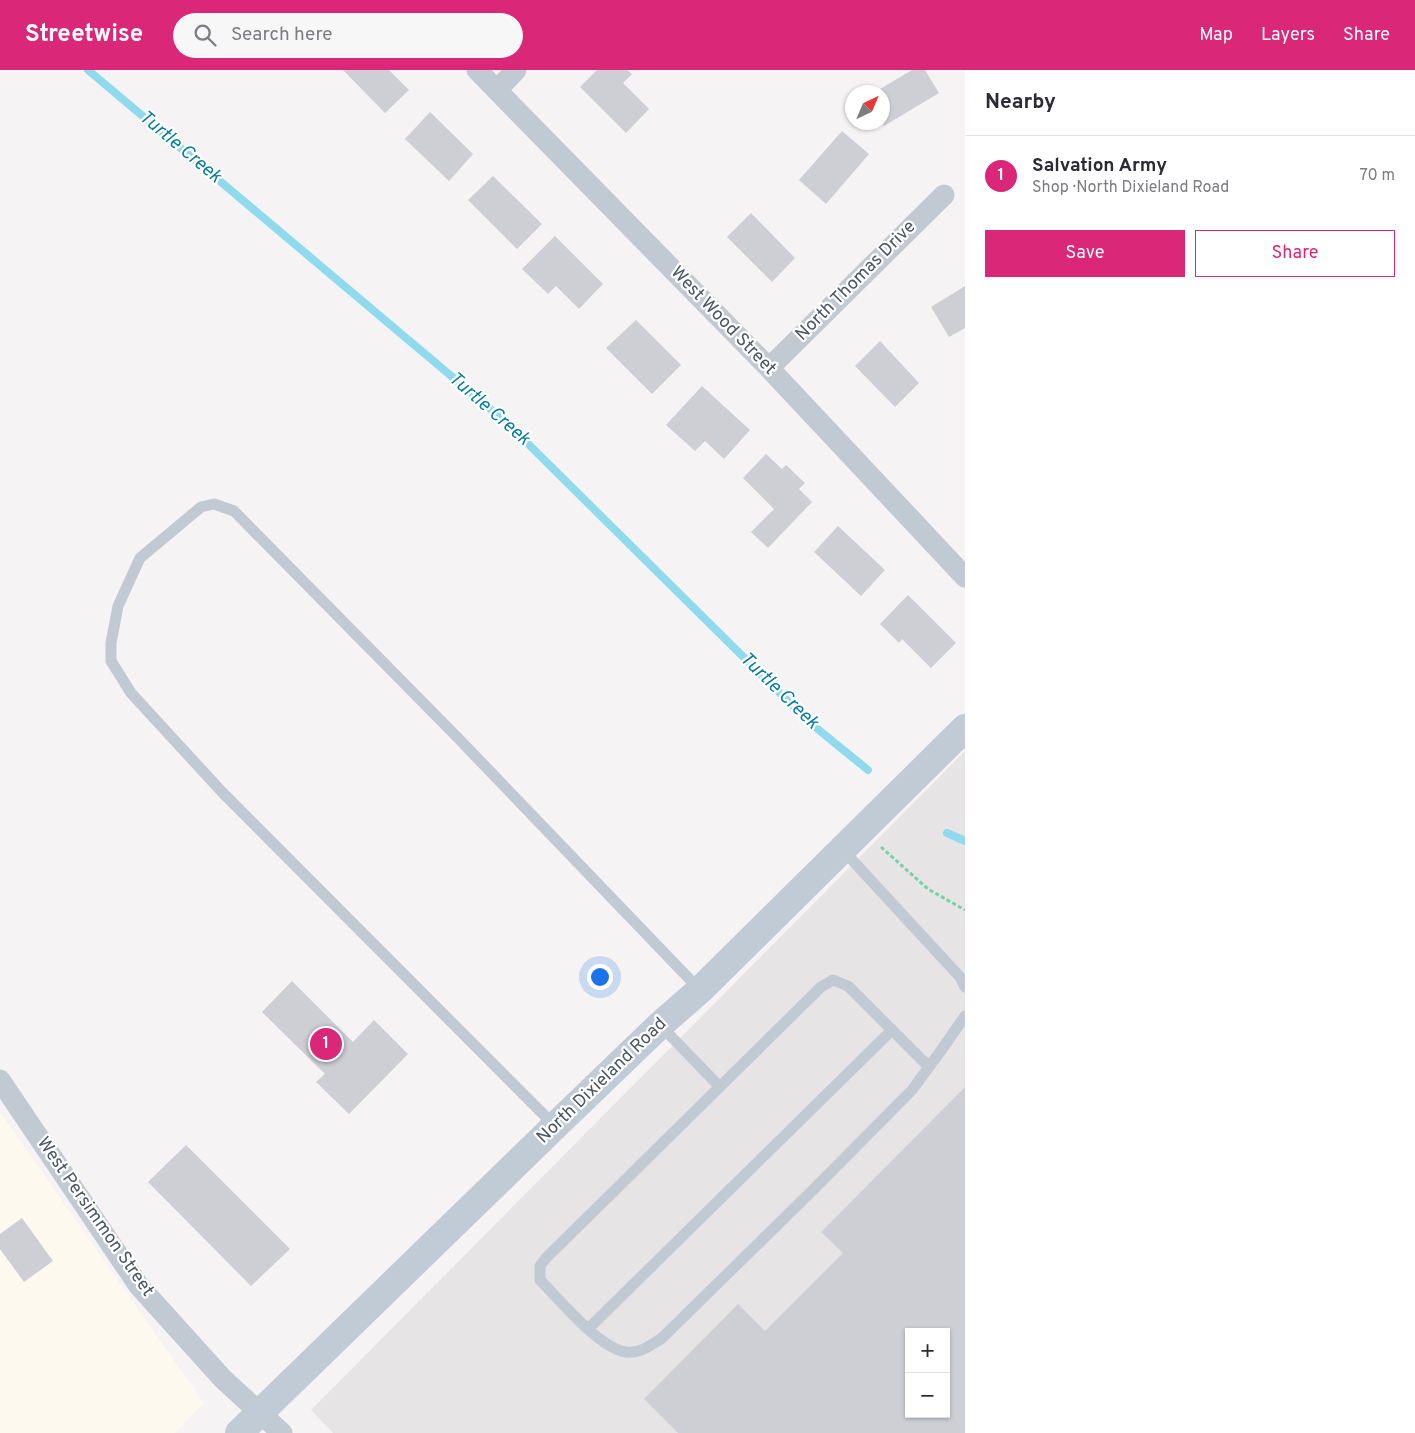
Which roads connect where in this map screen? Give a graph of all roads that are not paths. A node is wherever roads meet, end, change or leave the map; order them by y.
1 (477, 70) edge
2 (516, 70) edge
3 (497, 90) junction
4 (944, 194) dead end
5 (769, 368) junction
6 (965, 577) edge
7 (965, 728) edge
8 (842, 849) junction
9 (965, 987) edge
10 (700, 990) junction
11 (965, 1016) edge
12 (660, 1025) junction
13 (892, 1030) junction
14 (929, 1067) junction
15 (0, 1080) edge
16 (720, 1087) junction
17 (554, 1126) junction
18 (588, 1329) junction
19 (260, 1414) junction
20 (240, 1433) edge
21 (282, 1433) edge

1 - 3 street, West Wood Street
2 - 3 street
3 - 5 street, West Wood Street
4 - 5 street, North Thomas Drive
5 - 6 street, West Wood Street
7 - 8 main road, North Dixieland Road
8 - 9 lane
8 - 10 main road, North Dixieland Road
10 - 12 main road, North Dixieland Road
10 - 17 lane
11 - 14 lane
12 - 16 lane
12 - 17 main road, North Dixieland Road
13 - 14 lane
13 - 16 lane
13 - 18 lane
14 - 18 lane
15 - 19 street, West Persimmon Street
16 - 18 lane
17 - 19 main road, North Dixieland Road
19 - 20 main road, North Dixieland Road
19 - 21 street, West Persimmon Street

